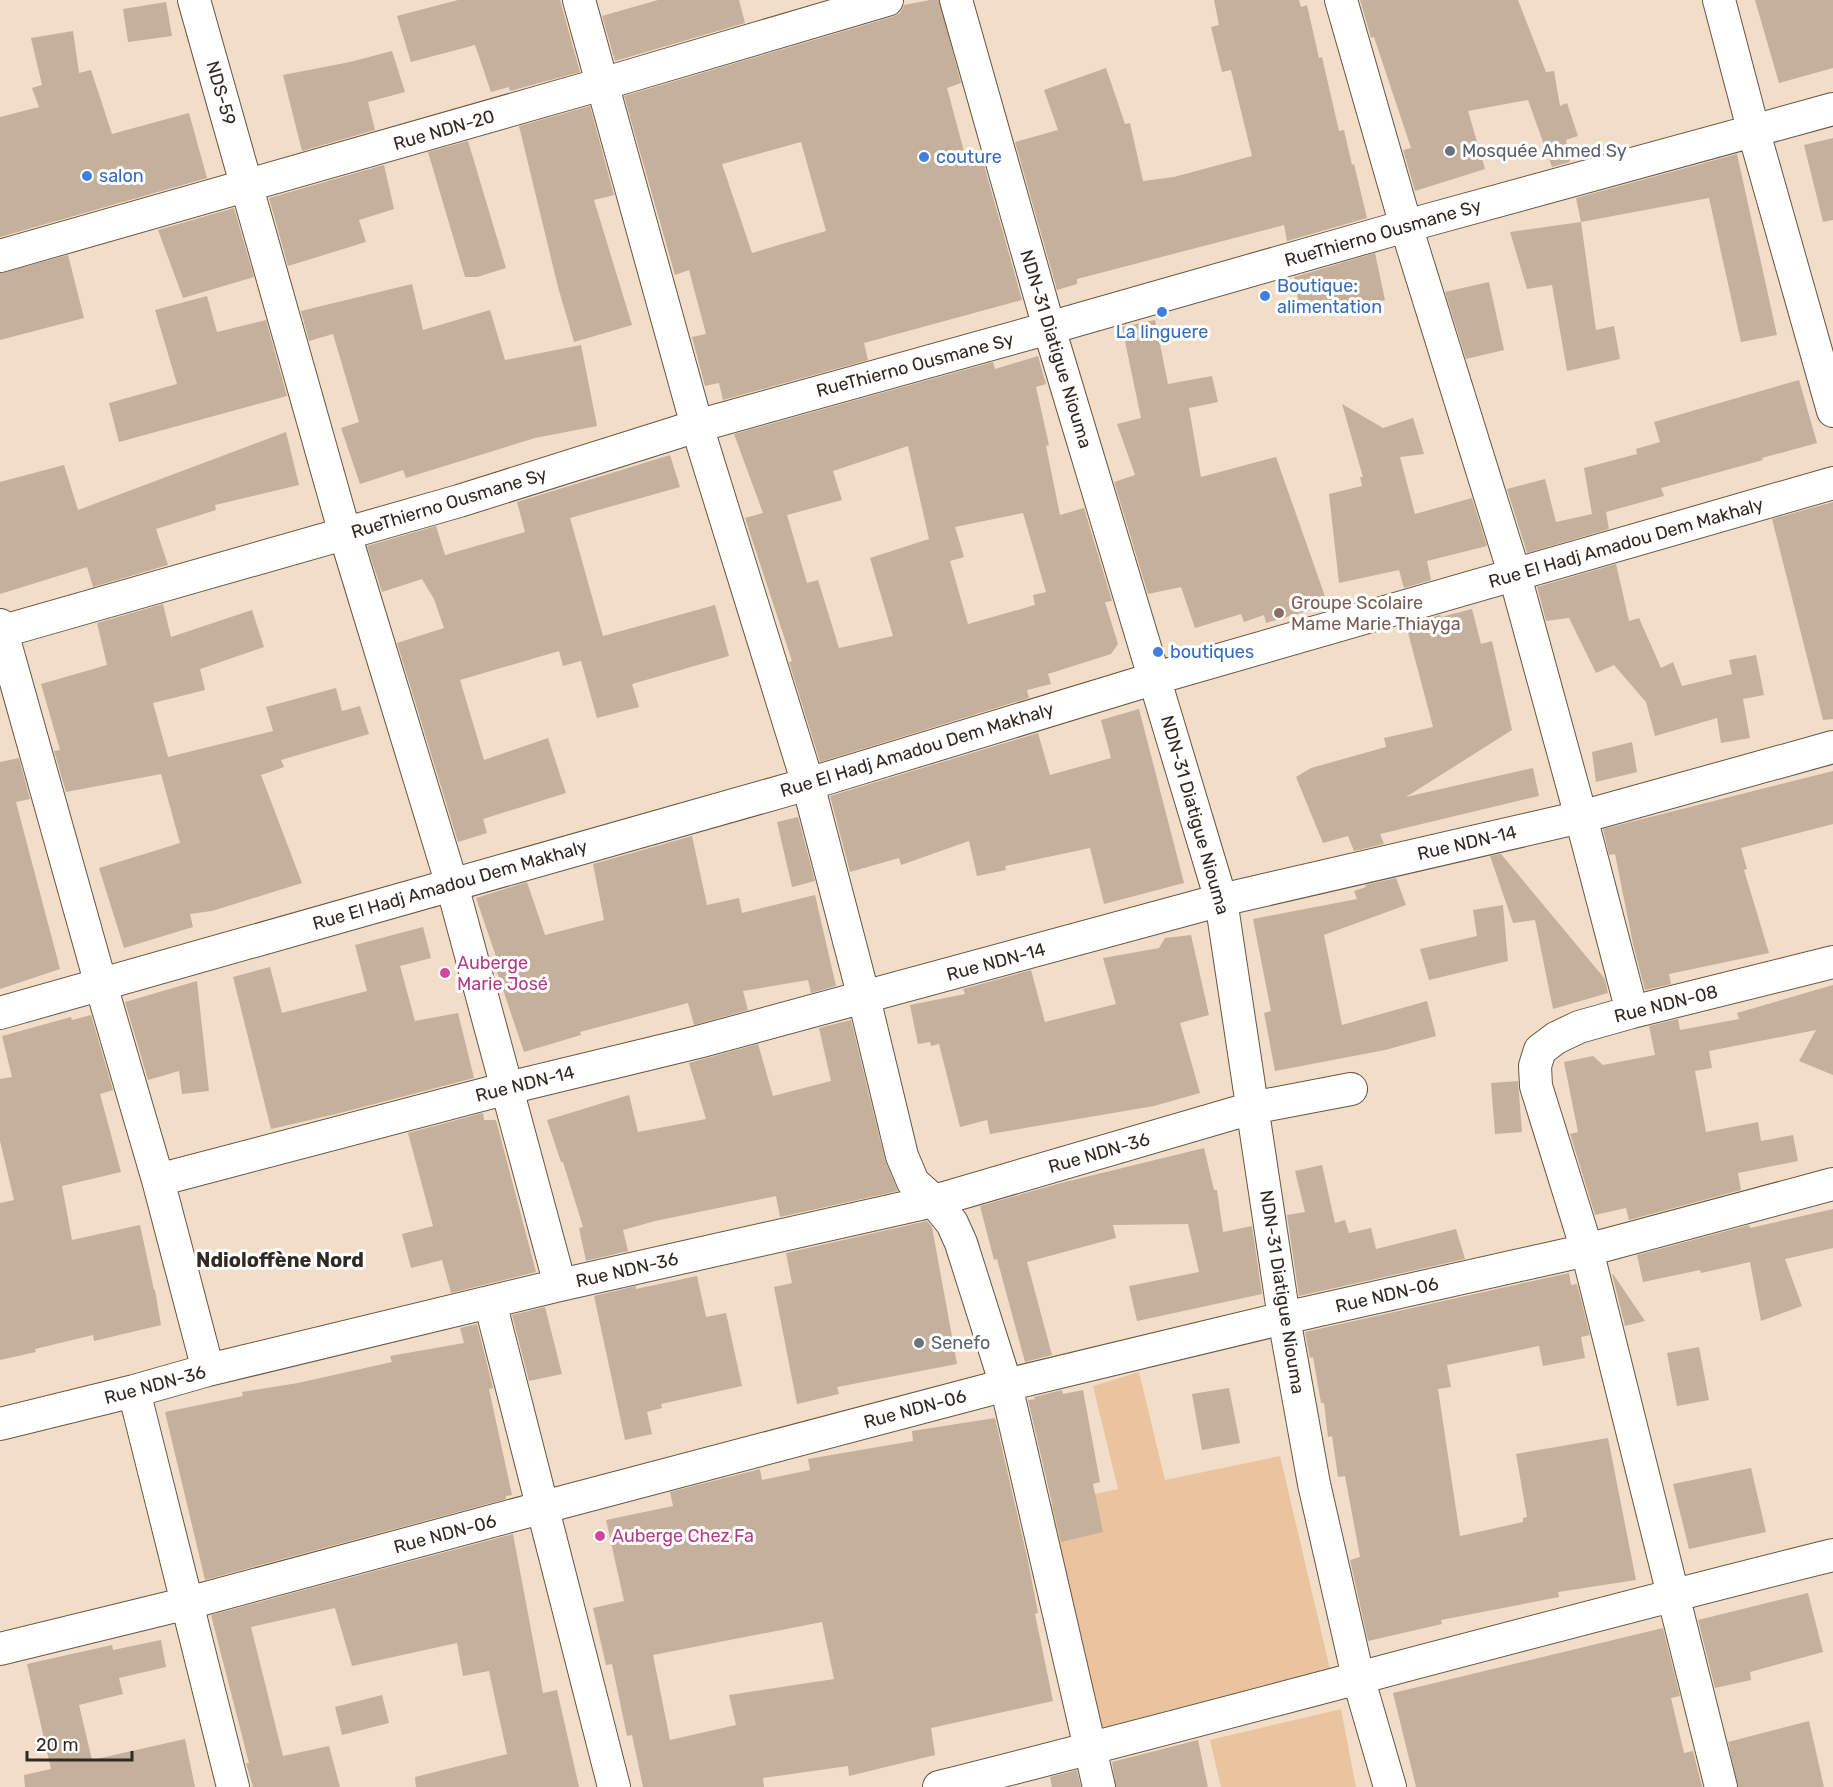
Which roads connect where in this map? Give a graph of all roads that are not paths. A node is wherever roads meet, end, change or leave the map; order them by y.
1 (195, 0) edge
2 (579, 0) edge
3 (887, 0) edge
4 (956, 0) edge
5 (1341, 0) edge
6 (1719, 0) edge
7 (602, 84) junction
8 (1833, 109) edge
9 (1753, 129) junction
10 (247, 186) junction
11 (1406, 226) junction
12 (0, 256) edge
13 (1049, 328) junction
14 (1833, 411) edge
15 (696, 426) junction
16 (1833, 483) edge
17 (345, 534) junction
18 (1515, 576) junction
19 (1, 629) edge
20 (1156, 678) junction
21 (1833, 747) edge
22 (808, 784) junction
23 (1581, 817) junction
24 (452, 885) junction
25 (1221, 900) junction
26 (1833, 962) edge
27 (101, 985) junction
28 (864, 998) junction
29 (1632, 1011) junction
30 (0, 1013) edge
31 (508, 1088) junction
32 (1351, 1089) dead end
33 (1252, 1108) junction
34 (159, 1180) junction
35 (1833, 1184) edge
36 (934, 1201) junction
37 (1587, 1250) junction
38 (560, 1285) junction
39 (490, 1302) junction
40 (1284, 1318) junction
41 (208, 1370) junction
42 (1006, 1385) junction
43 (134, 1391) junction
44 (0, 1424) edge
45 (544, 1507) junction
46 (1833, 1556) edge
47 (1674, 1594) junction
48 (188, 1603) junction
49 (0, 1649) edge
50 (1358, 1677) junction
51 (1090, 1749) junction
52 (233, 1787) edge
53 (614, 1787) edge
54 (939, 1787) edge
55 (1099, 1787) edge
56 (1390, 1787) edge
57 (1721, 1787) edge

1 - 10 street, NDS-59
2 - 7 street
3 - 7 street, Rue NDN-20
4 - 13 street, NDN-31 Diatigue Niouma
5 - 11 street
6 - 9 street
7 - 10 street, Rue NDN-20
7 - 15 street
8 - 9 street, RueThierno Ousmane Sy
9 - 11 street, RueThierno Ousmane Sy
9 - 14 street
10 - 12 street, Rue NDN-20
10 - 17 street, NDS-59
11 - 13 street, RueThierno Ousmane Sy
11 - 18 street
13 - 15 street, RueThierno Ousmane Sy
13 - 20 street, NDN-31 Diatigue Niouma
15 - 17 street, RueThierno Ousmane Sy
15 - 22 street
16 - 18 street, Rue El Hadj Amadou Dem Makhaly
17 - 19 street, RueThierno Ousmane Sy
17 - 24 street, NDS-59
18 - 20 street, Rue El Hadj Amadou Dem Makhaly
18 - 23 street
19 - 27 street
20 - 22 street, Rue El Hadj Amadou Dem Makhaly
20 - 25 street, NDN-31 Diatigue Niouma
21 - 23 street, Rue NDN-14
22 - 24 street, Rue El Hadj Amadou Dem Makhaly
22 - 28 street
23 - 25 street, Rue NDN-14
23 - 29 street
24 - 27 street, Rue El Hadj Amadou Dem Makhaly
24 - 31 street, NDS-59
25 - 28 street, Rue NDN-14
25 - 33 street, NDN-31 Diatigue Niouma
26 - 29 street, Rue NDN-08
27 - 30 street, Rue El Hadj Amadou Dem Makhaly
27 - 34 street
28 - 31 street, Rue NDN-14
28 - 36 street
29 - 37 street, Rue NDN-08
31 - 34 street, Rue NDN-14
31 - 38 street, NDS-59
32 - 33 street, Rue NDN-36
33 - 36 street, Rue NDN-36
33 - 40 street, NDN-31 Diatigue Niouma
34 - 41 street
35 - 37 street, Rue NDN-06
36 - 38 street, Rue NDN-36
36 - 42 street
37 - 40 street, Rue NDN-06
37 - 47 street
38 - 39 street, Rue NDN-36
39 - 41 street, Rue NDN-36
39 - 45 street
40 - 42 street, Rue NDN-06
40 - 50 street, NDN-31 Diatigue Niouma
41 - 43 street, Rue NDN-36
42 - 45 street, Rue NDN-06
42 - 51 street
43 - 44 street, Rue NDN-36
43 - 48 street
45 - 48 street, Rue NDN-06
45 - 53 street
46 - 47 street
47 - 50 street
47 - 57 street
48 - 49 street, Rue NDN-06
48 - 52 street
50 - 51 street
50 - 56 street, NDN-31 Diatigue Niouma
51 - 54 street
51 - 55 street

